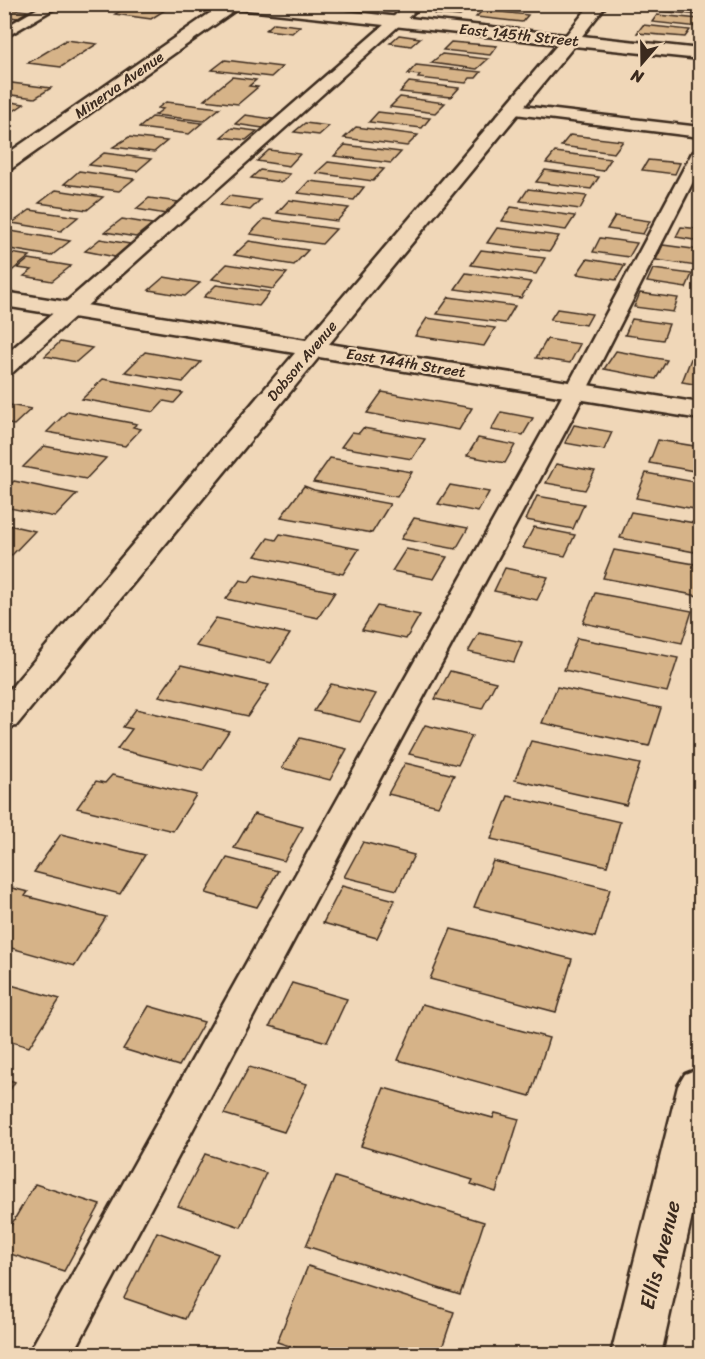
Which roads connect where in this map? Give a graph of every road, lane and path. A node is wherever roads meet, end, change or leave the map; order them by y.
1 (56, 4) edge
2 (417, 4) edge
3 (600, 4) edge
4 (233, 5) edge
5 (398, 22) junction
6 (4, 34) edge
7 (571, 40) junction
8 (700, 54) edge
9 (513, 110) junction
10 (700, 132) edge
11 (700, 153) edge
12 (4, 165) edge
13 (4, 298) edge
14 (71, 309) junction
15 (313, 348) junction
16 (4, 368) edge
17 (576, 391) junction
18 (700, 411) edge
19 (4, 718) edge
20 (700, 1086) edge
21 (50, 1354) edge
22 (636, 1354) edge

1 - 6 lane
2 - 5 lane
3 - 7 street, Dobson Avenue
4 - 5 street, East 145th Street
4 - 12 street, Minerva Avenue
5 - 7 street, East 145th Street
5 - 14 lane
7 - 8 street, East 145th Street
7 - 9 street, Dobson Avenue
9 - 10 lane
9 - 15 street, Dobson Avenue
11 - 17 lane
13 - 14 street, East 144th Street
14 - 15 street, East 144th Street
14 - 16 lane
15 - 17 street, East 144th Street
15 - 19 street, Dobson Avenue
17 - 18 street, East 144th Street
17 - 21 lane
20 - 22 street, Ellis Avenue

